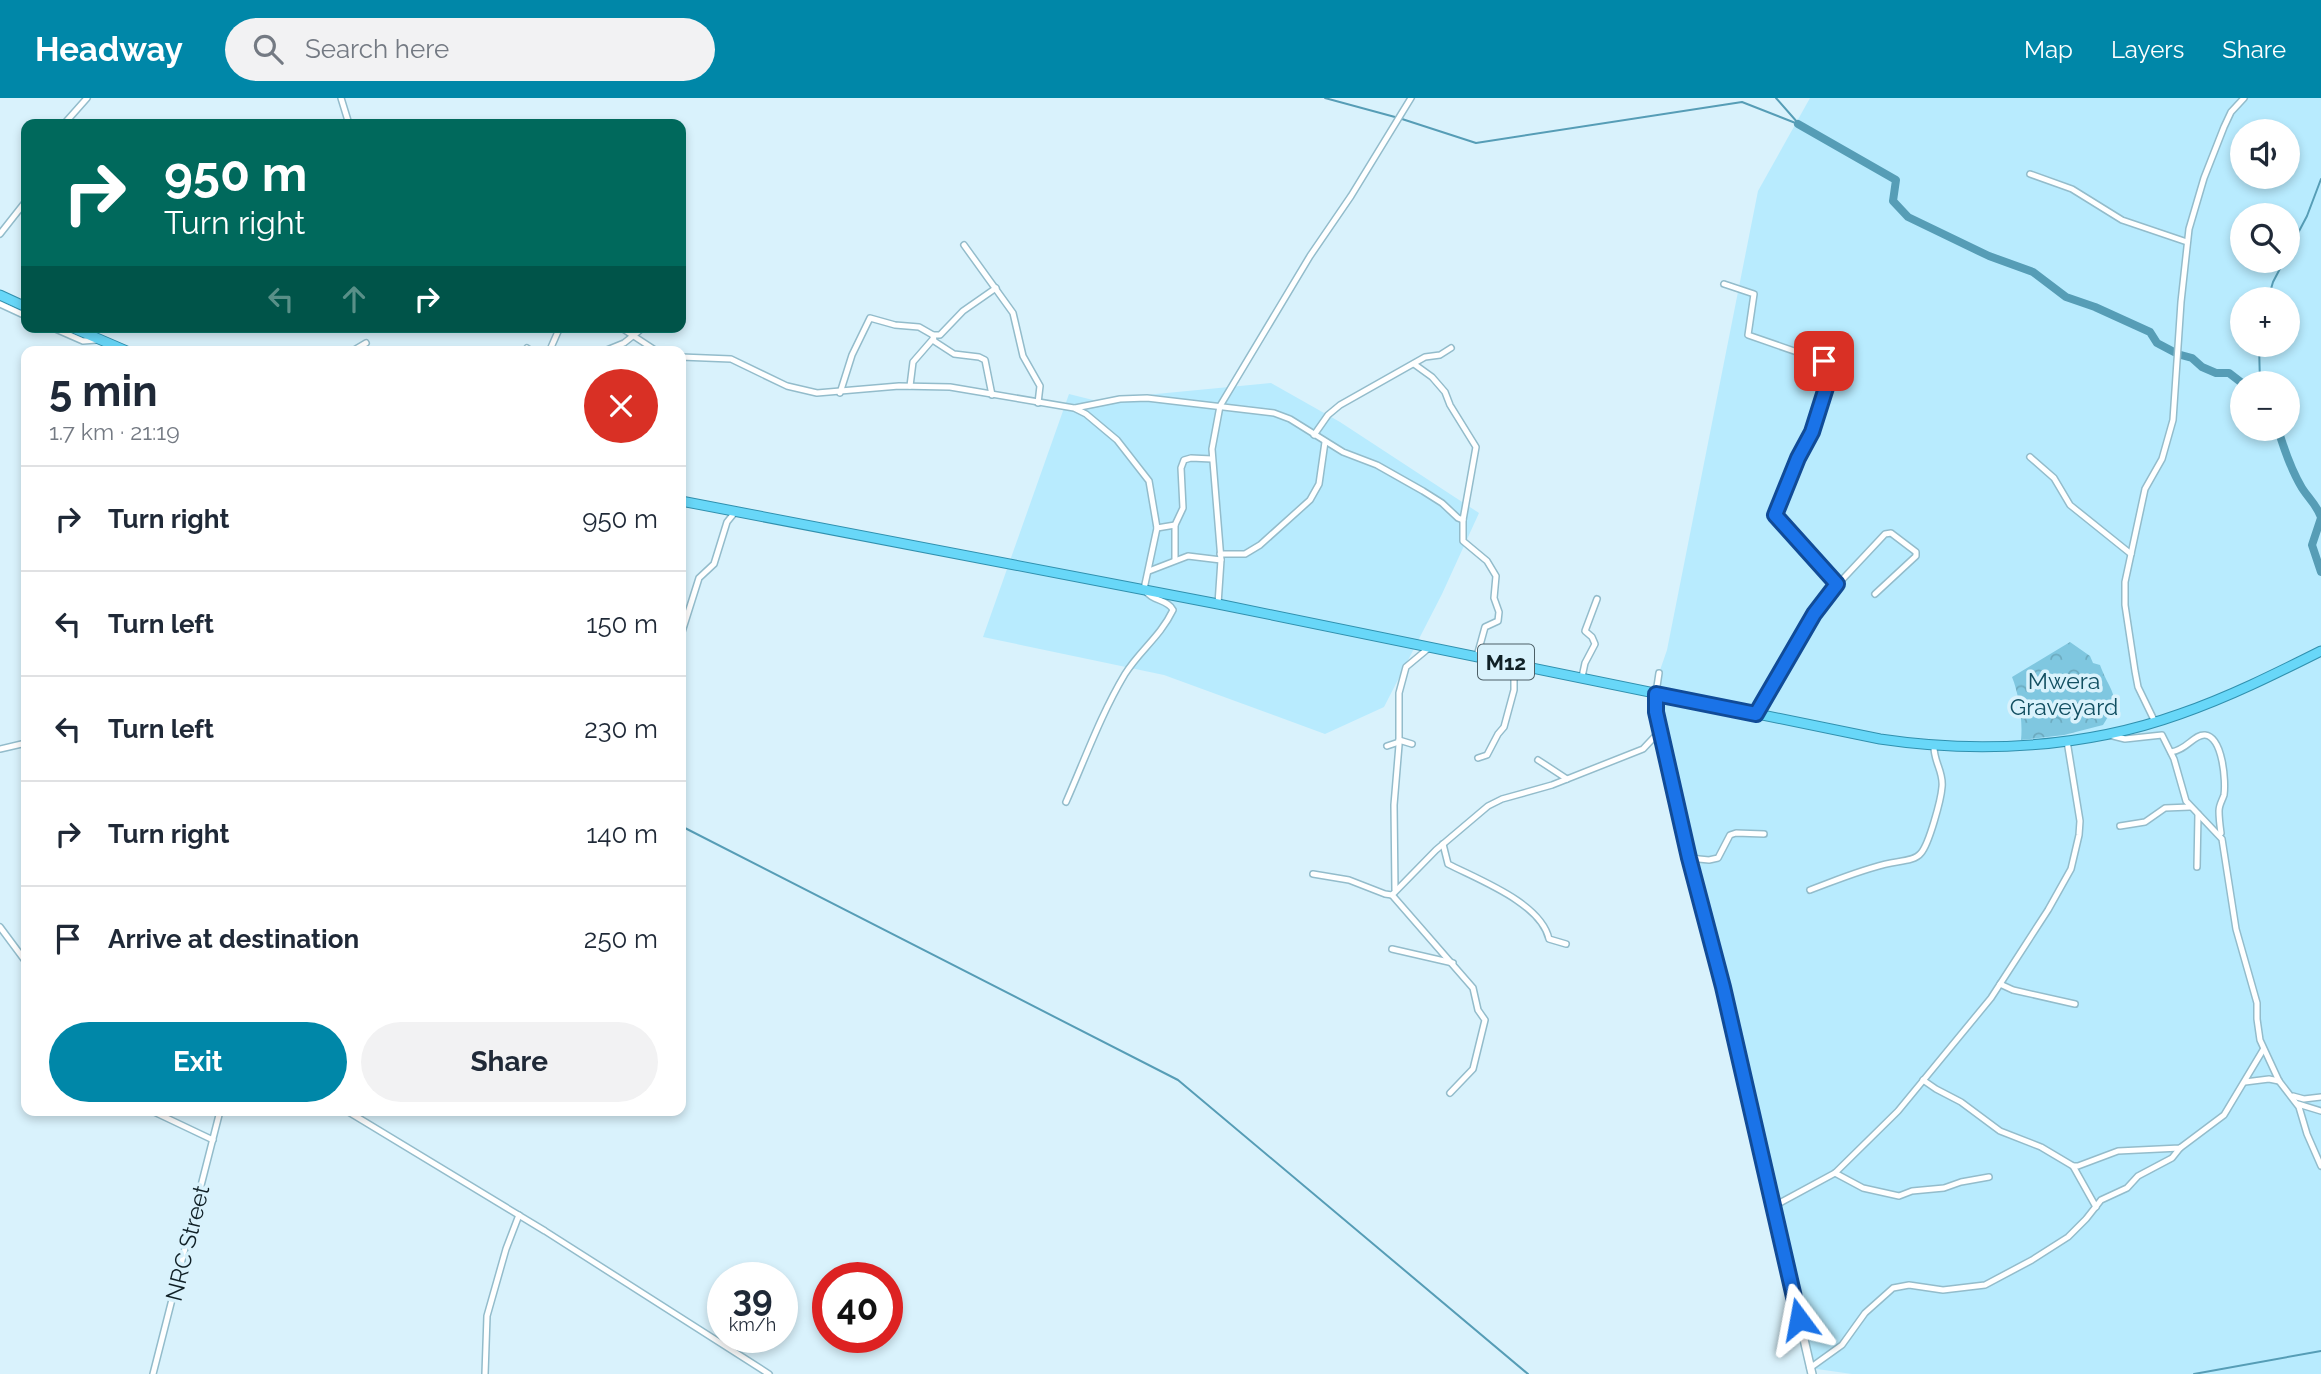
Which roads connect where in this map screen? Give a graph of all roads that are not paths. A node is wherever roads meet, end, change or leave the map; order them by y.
1 (87, 98) edge
2 (341, 98) edge
3 (1411, 98) edge
4 (2244, 98) edge
5 (68, 119) edge
6 (347, 119) edge
7 (2030, 174) dead end
8 (21, 207) edge
9 (0, 234) edge
10 (2187, 242) junction
11 (964, 245) dead end
12 (1724, 284) dead end
13 (996, 288) junction
14 (0, 295) edge
15 (0, 304) edge
16 (21, 305) edge
17 (21, 314) edge
18 (65, 333) edge
19 (84, 333) edge
20 (628, 333) edge
21 (637, 333) edge
22 (633, 337) junction
23 (933, 337) junction
24 (99, 340) junction
25 (366, 343) dead end
26 (114, 346) edge
27 (361, 346) edge
28 (619, 346) edge
29 (648, 346) edge
30 (1451, 348) dead end
31 (686, 357) edge
32 (1414, 364) junction
33 (910, 386) junction
34 (840, 393) junction
35 (992, 395) junction
36 (1038, 403) junction
37 (1220, 406) junction
38 (1074, 408) junction
39 (1314, 435) junction
40 (1325, 442) junction
41 (2030, 457) dead end
42 (1212, 459) junction
43 (686, 501) edge
44 (736, 511) junction
45 (1463, 520) junction
46 (1175, 525) junction
47 (1157, 528) junction
48 (2131, 554) junction
49 (1220, 557) junction
50 (1175, 559) junction
51 (1149, 571) junction
52 (1837, 584) junction
53 (1144, 589) junction
54 (1875, 594) dead end
55 (1597, 599) dead end
56 (1218, 604) junction
57 (686, 620) edge
58 (1430, 647) junction
59 (2321, 651) edge
60 (1478, 656) junction
61 (1507, 662) junction
62 (1659, 673) dead end
63 (1582, 677) junction
64 (1656, 694) junction
65 (1756, 714) junction
66 (2155, 722) junction
67 (1660, 732) junction
68 (2106, 734) junction
69 (1399, 741) junction
70 (2067, 741) junction
71 (21, 744) edge
72 (1412, 744) dead end
73 (1934, 745) junction
74 (1387, 746) dead end
75 (0, 749) edge
76 (2171, 752) junction
77 (1479, 758) dead end
78 (1538, 760) dead end
79 (1567, 779) junction
80 (1066, 802) dead end
81 (2190, 807) junction
82 (2198, 814) junction
83 (2120, 826) dead end
84 (1765, 834) dead end
85 (2221, 836) junction
86 (1443, 844) junction
87 (1689, 858) junction
88 (2197, 867) dead end
89 (1313, 874) dead end
90 (1810, 890) dead end
91 (1394, 893) junction
92 (0, 927) edge
93 (1566, 944) dead end
94 (1392, 949) dead end
95 (21, 955) edge
96 (1453, 963) junction
97 (2000, 984) junction
98 (2075, 1004) dead end
99 (2263, 1050) junction
100 (1923, 1080) junction
101 (2279, 1081) junction
102 (2245, 1082) junction
103 (1450, 1093) dead end
104 (2290, 1095) junction
105 (2321, 1097) edge
106 (2296, 1102) junction
107 (2321, 1111) edge
108 (163, 1116) edge
109 (219, 1116) edge
110 (355, 1116) edge
111 (213, 1140) junction
112 (2180, 1148) junction
113 (2073, 1166) junction
114 (2321, 1166) edge
115 (1835, 1173) junction
116 (1989, 1177) dead end
117 (1774, 1206) junction
118 (2096, 1206) junction
119 (519, 1215) junction
120 (1811, 1371) edge
121 (153, 1374) edge
122 (485, 1374) edge
123 (769, 1374) edge

1 - 5 street
2 - 6 street
3 - 37 street
4 - 10 street
7 - 10 street
8 - 9 street
10 - 48 street
11 - 13 street
12 - 52 street
13 - 23 street
13 - 36 street
14 - 16 highway
15 - 17 street
18 - 24 street
19 - 24 highway
20 - 22 street
21 - 22 street
22 - 28 street
22 - 29 street
23 - 33 street
23 - 34 street
23 - 35 street
24 - 26 highway
25 - 27 street
30 - 32 street
31 - 34 street
32 - 39 street
32 - 45 street
33 - 34 street
33 - 35 street
35 - 36 street
36 - 38 street
37 - 38 street
37 - 39 street
37 - 42 street
38 - 47 street
39 - 40 street
40 - 45 street
40 - 49 street
41 - 48 street
42 - 46 street
42 - 49 street
43 - 44 highway, M12
44 - 53 highway, M12
44 - 57 street
45 - 60 street
46 - 47 street
46 - 50 street
47 - 51 street
48 - 66 street
49 - 50 street
49 - 56 street
50 - 51 street
51 - 53 street
52 - 54 street
52 - 65 street
53 - 56 highway, M12
53 - 80 street
55 - 63 street
56 - 58 highway, M12
58 - 60 highway, M12
58 - 69 street
59 - 66 highway, M12
60 - 61 highway, M12
61 - 63 highway, M12
61 - 77 street
62 - 64 street
63 - 64 highway, M12
64 - 65 highway, M12
64 - 67 street
65 - 73 highway, M12
66 - 68 highway, M12
67 - 79 street
67 - 87 street
68 - 70 highway, M12
68 - 76 street
69 - 72 street
69 - 74 street
69 - 91 street
70 - 73 highway, M12
70 - 97 street
71 - 75 street
73 - 90 street
76 - 81 street
76 - 85 street
78 - 79 street
79 - 86 street
81 - 82 street
81 - 83 street
82 - 85 street
82 - 88 street
84 - 87 street
85 - 99 street
86 - 91 street
86 - 93 street
87 - 117 street
89 - 91 street
91 - 96 street
92 - 95 street
94 - 96 street
96 - 103 street
97 - 98 street
97 - 100 street
99 - 101 street
99 - 102 street
100 - 113 street
100 - 115 street
101 - 102 street
101 - 104 street
102 - 112 street
104 - 105 street
104 - 106 street
106 - 107 street
106 - 114 street
108 - 111 street
109 - 111 street, NRC Street
110 - 119 street
111 - 121 street, NRC Street
112 - 113 street
112 - 118 street
113 - 118 street
115 - 116 street
115 - 117 street
117 - 120 street
118 - 120 street
119 - 122 street
119 - 123 street

